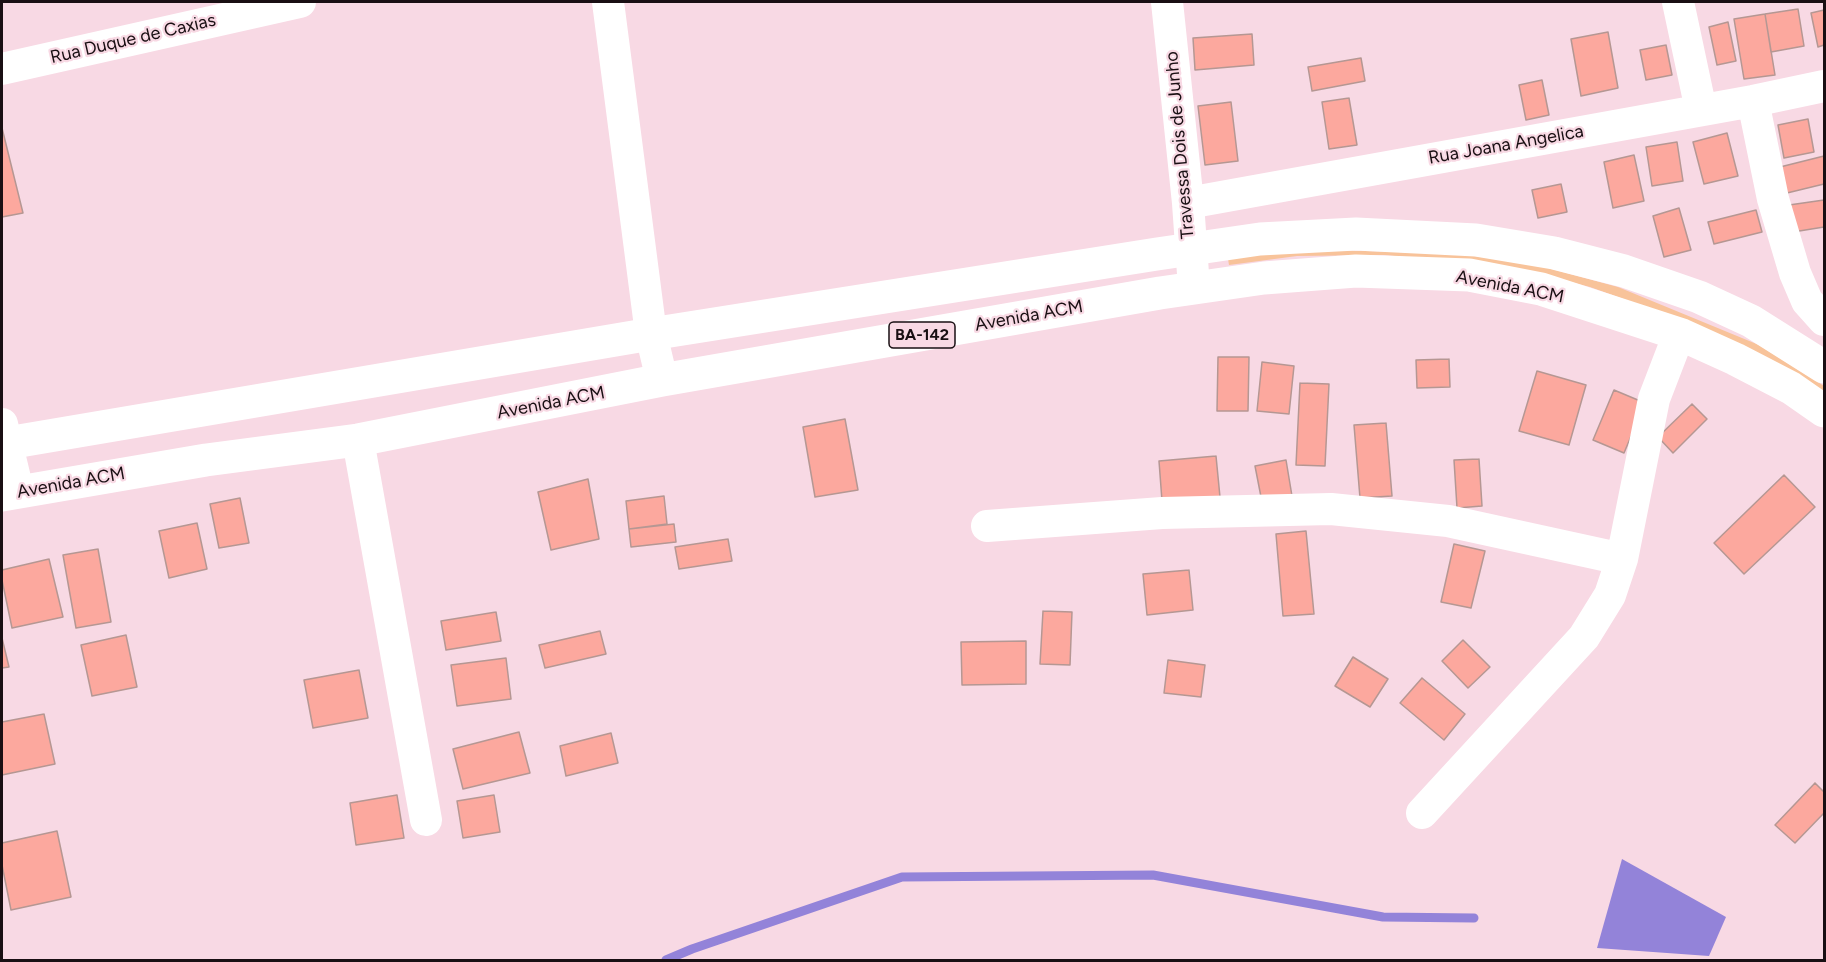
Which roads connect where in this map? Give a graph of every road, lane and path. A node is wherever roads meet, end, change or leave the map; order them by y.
1 (300, 2) edge
2 (608, 2) edge
3 (1167, 2) edge
4 (1678, 2) edge
5 (2, 69) edge
6 (1824, 86) edge
7 (1753, 101) junction
8 (1701, 110) junction
9 (1188, 203) junction
10 (1190, 249) junction
11 (1194, 288) junction
12 (1824, 320) edge
13 (651, 334) junction
14 (1679, 334) junction
15 (1824, 367) edge
16 (662, 381) junction
17 (1824, 411) edge
18 (3, 437) edge
19 (358, 440) junction
20 (10, 493) edge
21 (987, 526) dead end
22 (1622, 559) junction
23 (1422, 813) dead end
24 (426, 820) dead end

1 - 5 street, Rua Duque de Caxias
2 - 13 street
3 - 9 street, Travessa Dois de Junho
4 - 8 street
6 - 7 street, Rua Joana Angelica
7 - 8 street, Rua Joana Angelica
7 - 12 street
8 - 9 street, Rua Joana Angelica
9 - 10 street, Travessa Dois de Junho
10 - 11 street, Travessa Dois de Junho
10 - 13 main road, Avenida ACM / BA-142
10 - 15 main road, Avenida ACM / BA-142
11 - 14 main road, Avenida ACM / BA-142
11 - 16 main road, Avenida ACM / BA-142
13 - 16 street
13 - 18 main road, Avenida ACM / BA-142
14 - 17 main road, Avenida ACM / BA-142
14 - 22 street
16 - 19 main road, Avenida ACM / BA-142
18 - 20 street
19 - 20 main road, Avenida ACM / BA-142
19 - 24 street
21 - 22 street
22 - 23 street

